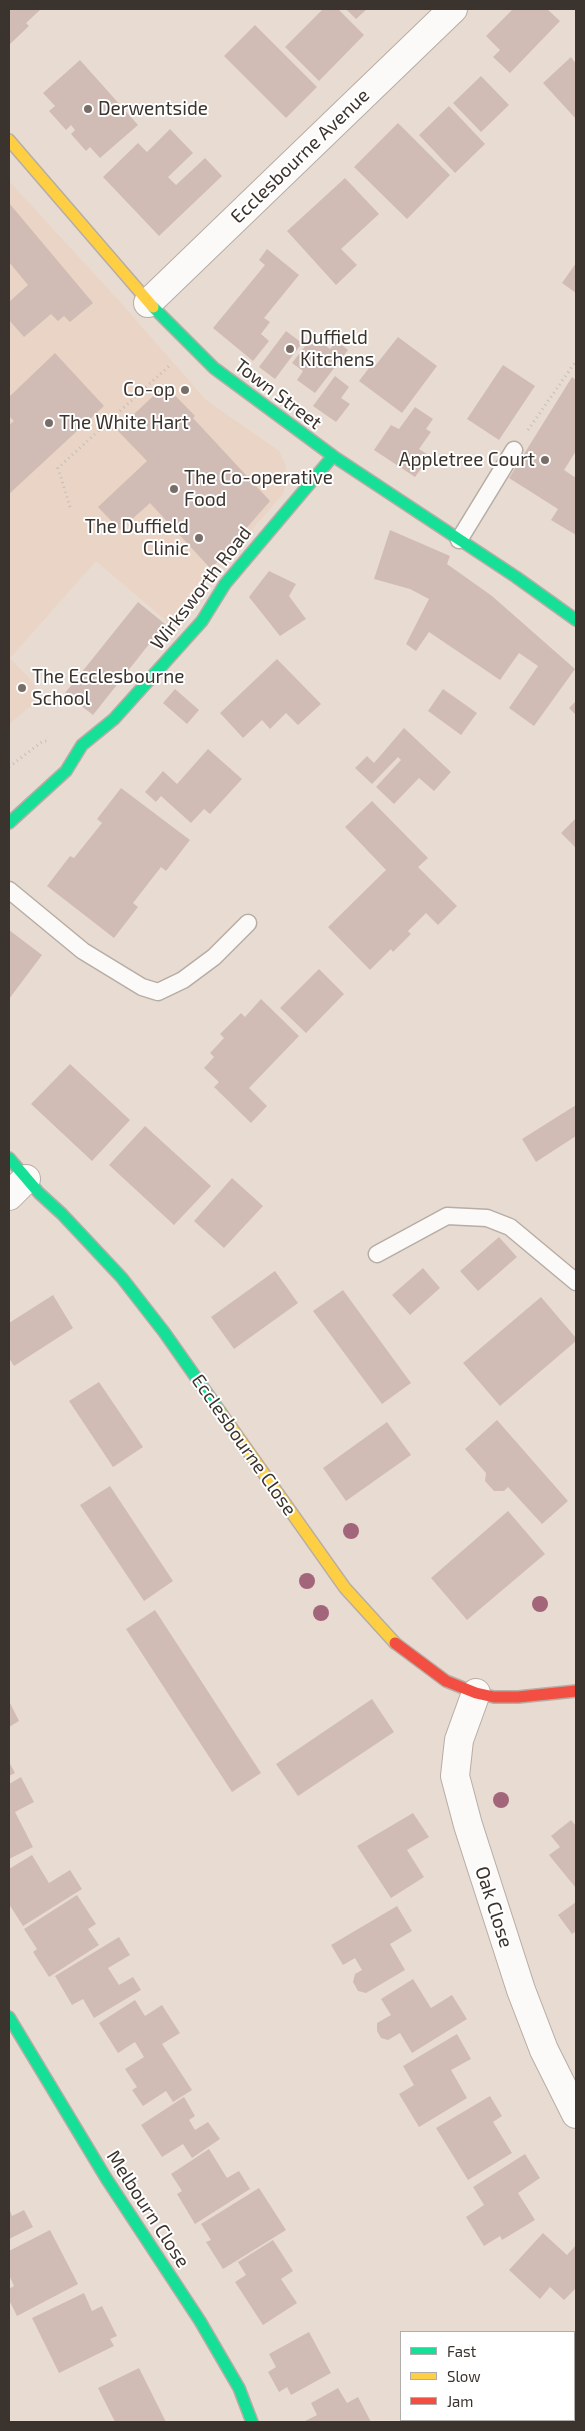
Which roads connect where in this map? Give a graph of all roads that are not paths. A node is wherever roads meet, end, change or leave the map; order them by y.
1 (452, 9) edge
2 (10, 144) edge
3 (148, 303) junction
4 (514, 450) road end
5 (333, 456) junction
6 (459, 540) junction
7 (576, 620) edge
8 (9, 823) edge
9 (9, 890) edge
10 (248, 923) dead end
11 (9, 1158) edge
12 (17, 1187) edge
13 (377, 1254) dead end
14 (576, 1282) edge
15 (576, 1691) edge
16 (476, 1693) junction
17 (9, 2017) edge
18 (576, 2114) edge
19 (252, 2422) edge

1 - 3 street, Ecclesbourne Avenue
2 - 3 main road, Town Street
3 - 5 main road, Town Street
4 - 6 lane
5 - 6 main road, Town Street
5 - 8 main road, Wirksworth Road
6 - 7 main road, Town Street
9 - 10 lane
11 - 12 main road, Ecclesbourne Close
12 - 16 main road, Ecclesbourne Close
13 - 14 lane
15 - 16 main road, Ecclesbourne Close
16 - 18 street, Oak Close
17 - 19 main road, Melbourn Close

